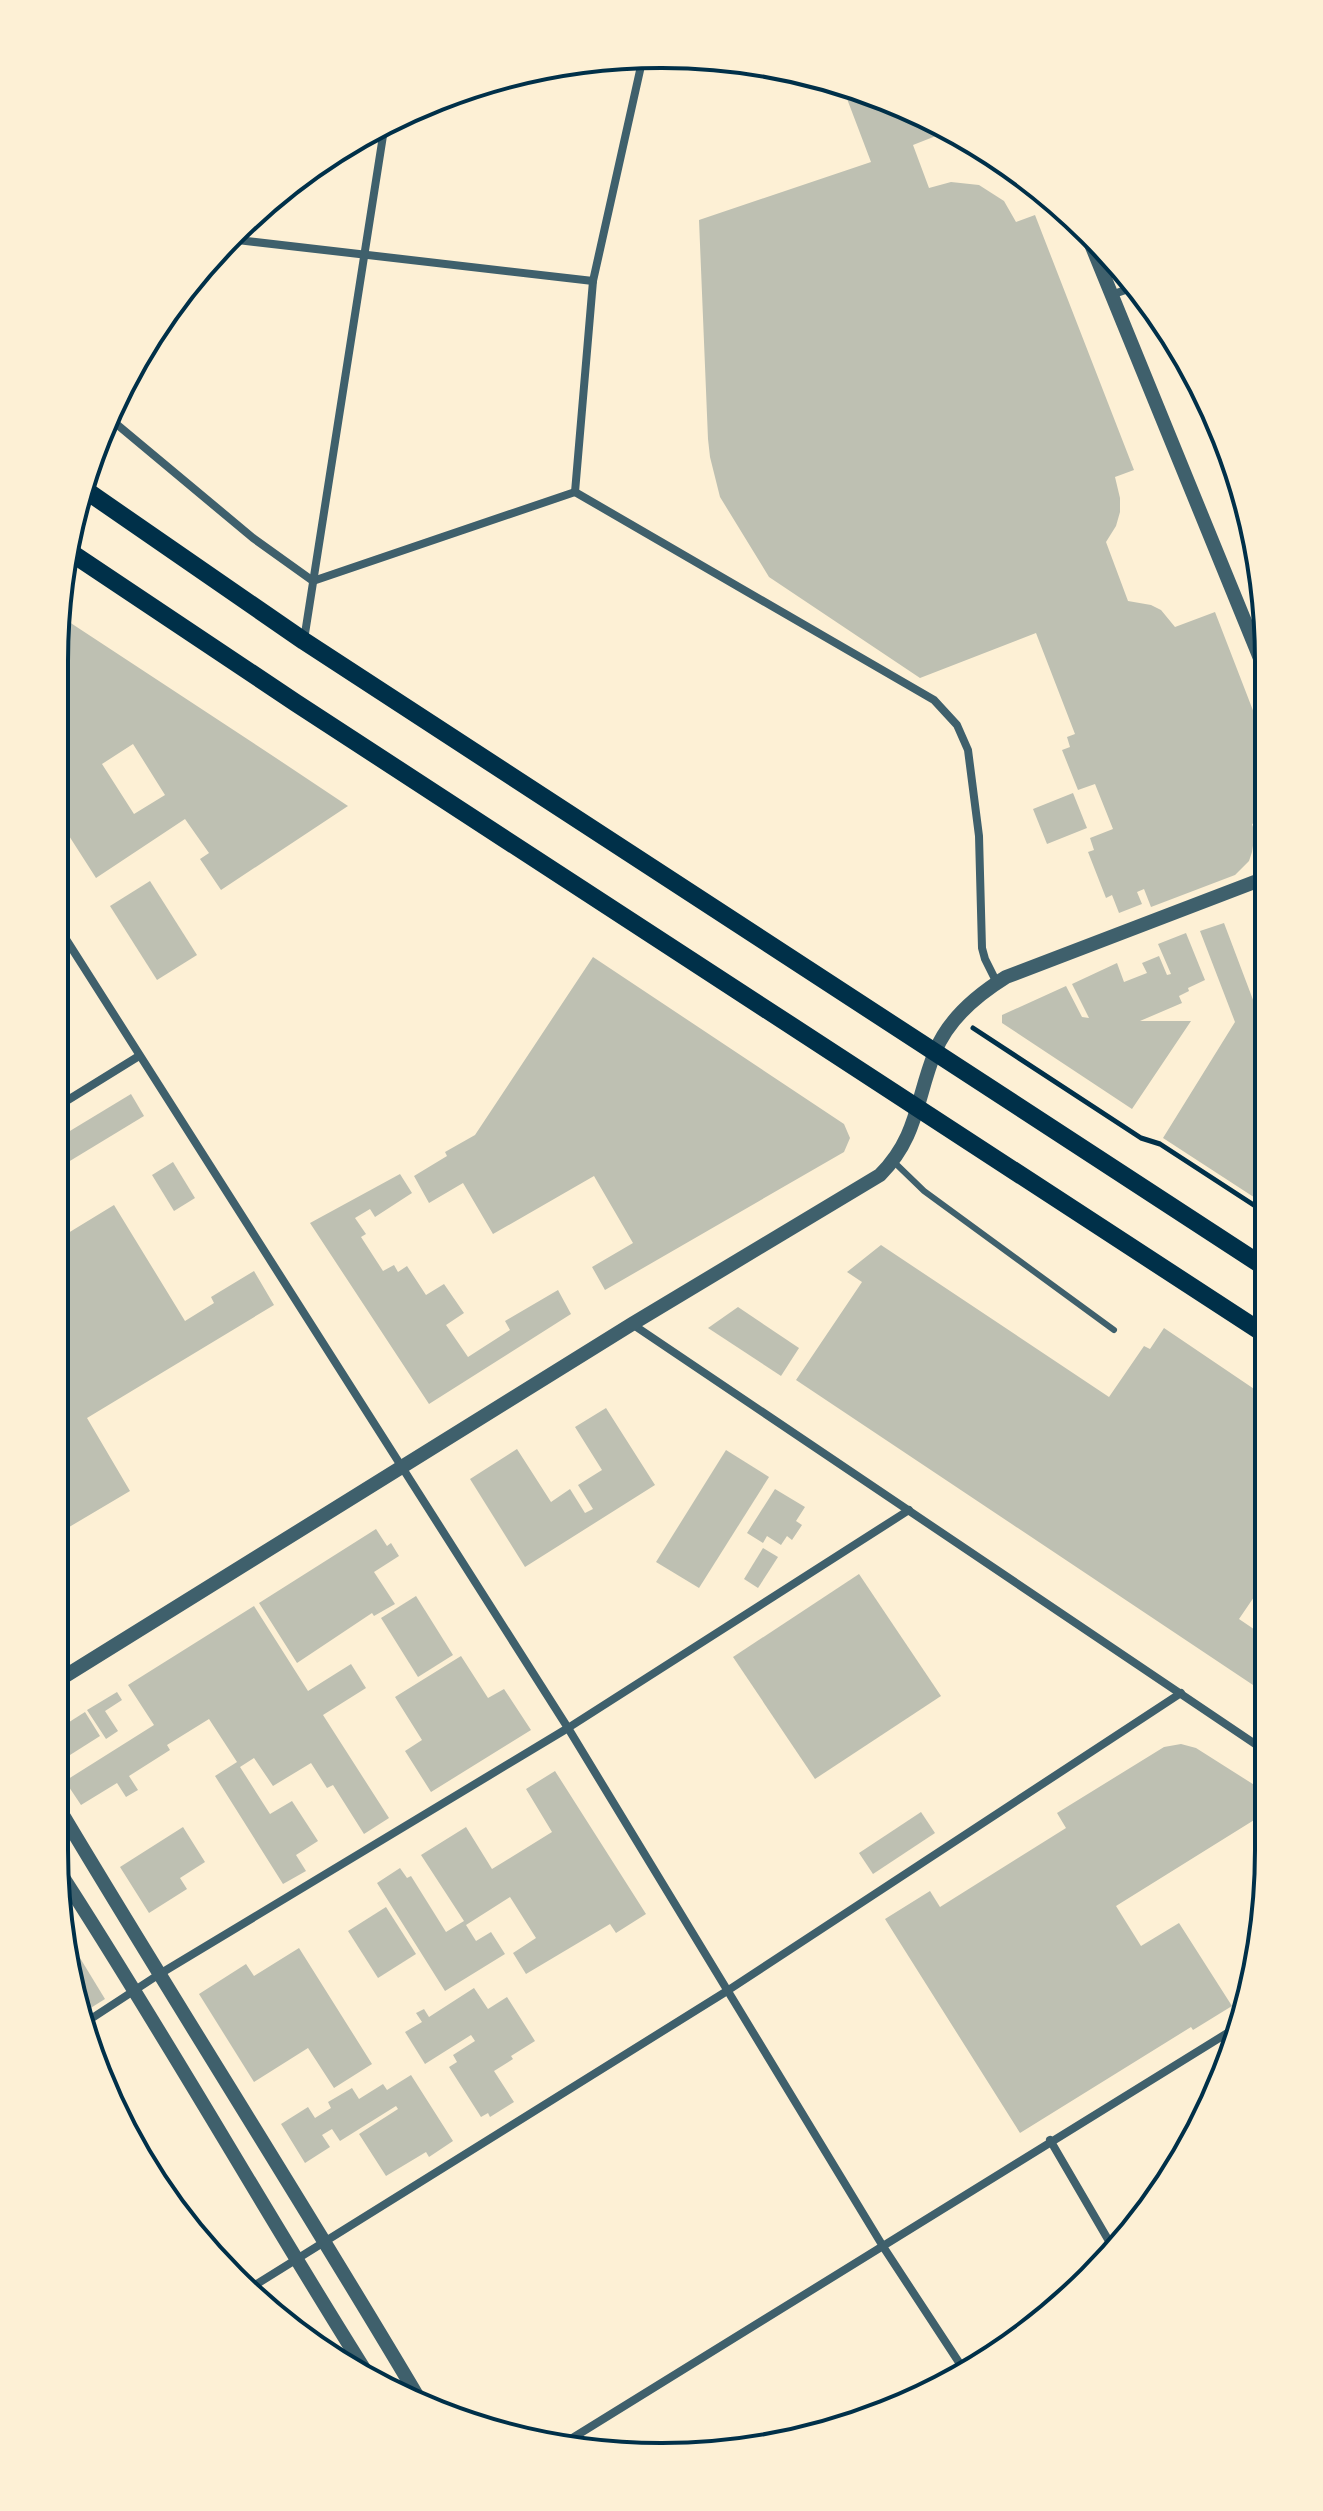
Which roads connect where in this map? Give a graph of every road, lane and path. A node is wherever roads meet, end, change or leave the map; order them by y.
1 (640, 69) edge
2 (383, 138) edge
3 (243, 241) edge
4 (365, 255) junction
5 (1096, 258) edge
6 (593, 281) junction
7 (1124, 290) edge
8 (1111, 295) junction
9 (117, 425) edge
10 (575, 492) junction
11 (92, 495) edge
12 (77, 557) edge
13 (313, 581) junction
14 (304, 641) junction
15 (1255, 645) edge
16 (1255, 882) edge
17 (68, 943) edge
18 (997, 983) junction
19 (957, 1018) junction
20 (935, 1051) junction
21 (139, 1056) junction
22 (68, 1100) edge
23 (919, 1108) junction
24 (893, 1161) junction
25 (1255, 1206) edge
26 (1255, 1261) edge
27 (632, 1324) junction
28 (1255, 1328) edge
29 (1114, 1330) dead end
30 (402, 1467) junction
31 (909, 1510) junction
32 (68, 1674) edge
33 (1181, 1693) junction
34 (568, 1728) junction
35 (1255, 1744) edge
36 (68, 1824) edge
37 (69, 1886) edge
38 (158, 1975) junction
39 (136, 1990) junction
40 (727, 1991) junction
41 (92, 2018) edge
42 (1226, 2034) edge
43 (1050, 2140) junction
44 (325, 2240) junction
45 (1109, 2240) edge
46 (884, 2248) junction
47 (295, 2259) junction
48 (257, 2284) edge
49 (358, 2359) edge
50 (959, 2362) edge
51 (413, 2388) edge
52 (575, 2437) edge

1 - 6 street
2 - 4 street
3 - 4 street
4 - 6 street
4 - 13 street
5 - 8 street
6 - 10 street
7 - 8 street
8 - 15 street
9 - 13 street
10 - 13 street
10 - 18 street
11 - 14 main road
12 - 23 main road
13 - 14 street
14 - 20 main road
16 - 18 street
17 - 21 street
18 - 19 street
19 - 20 street
19 - 25 path
20 - 23 street
20 - 26 main road
21 - 22 street
21 - 30 street
23 - 24 street
23 - 28 main road
24 - 27 street
24 - 29 lane
27 - 30 street
27 - 31 street
30 - 32 street
30 - 34 street
31 - 33 street
31 - 34 street
33 - 35 street
33 - 40 street
34 - 38 street
34 - 40 street
36 - 38 street
37 - 39 street
38 - 39 street
38 - 44 street
39 - 41 street
39 - 47 street
40 - 44 street
40 - 46 street
42 - 43 street
43 - 45 street
43 - 46 street
44 - 47 street
44 - 51 street
46 - 50 street
46 - 52 street
47 - 48 street
47 - 49 street

